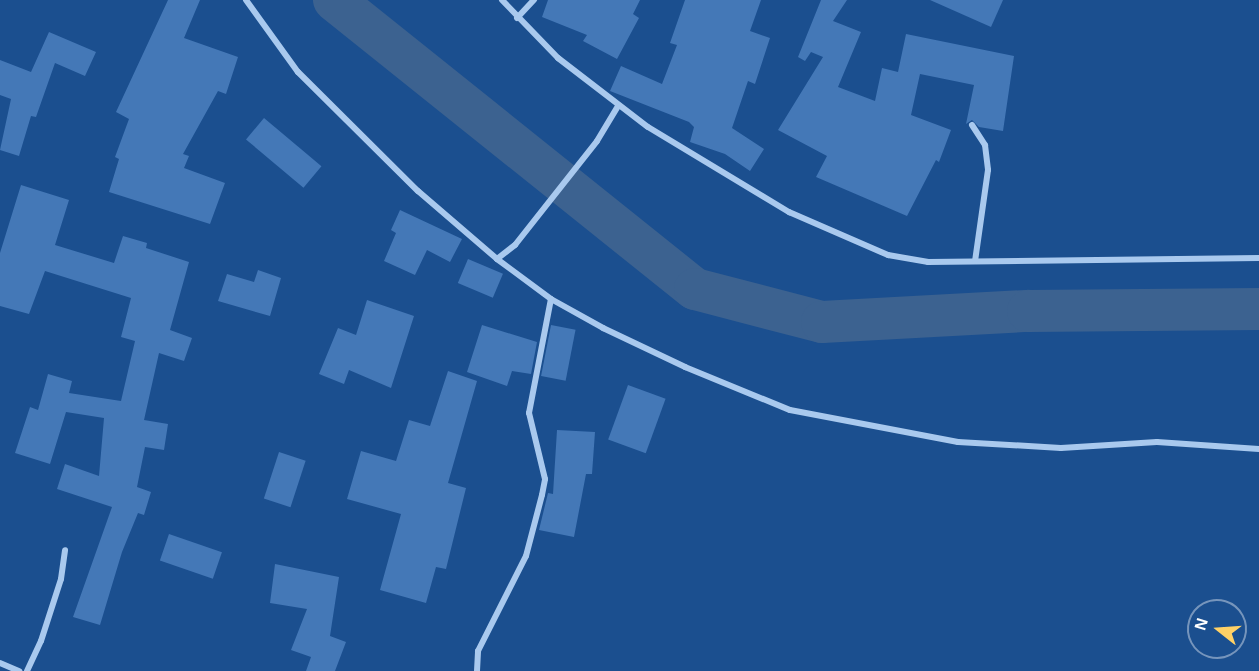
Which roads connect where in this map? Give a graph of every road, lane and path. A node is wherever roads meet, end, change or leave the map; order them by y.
1 (246, 0) edge
2 (502, 0) edge
3 (534, 0) edge
4 (517, 18) junction
5 (618, 106) junction
6 (972, 125) dead end
7 (1259, 258) edge
8 (496, 260) junction
9 (975, 261) junction
10 (551, 298) junction
11 (1259, 449) edge
12 (65, 550) dead end
13 (0, 663) edge
14 (28, 669) edge
15 (11, 670) edge
16 (19, 671) edge
17 (477, 671) edge

1 - 8 street
2 - 4 street
3 - 4 street
4 - 5 street
5 - 8 street
5 - 9 street
6 - 9 street
7 - 9 street
8 - 10 street
10 - 11 street
10 - 17 street
12 - 14 street
13 - 15 street
15 - 16 street

